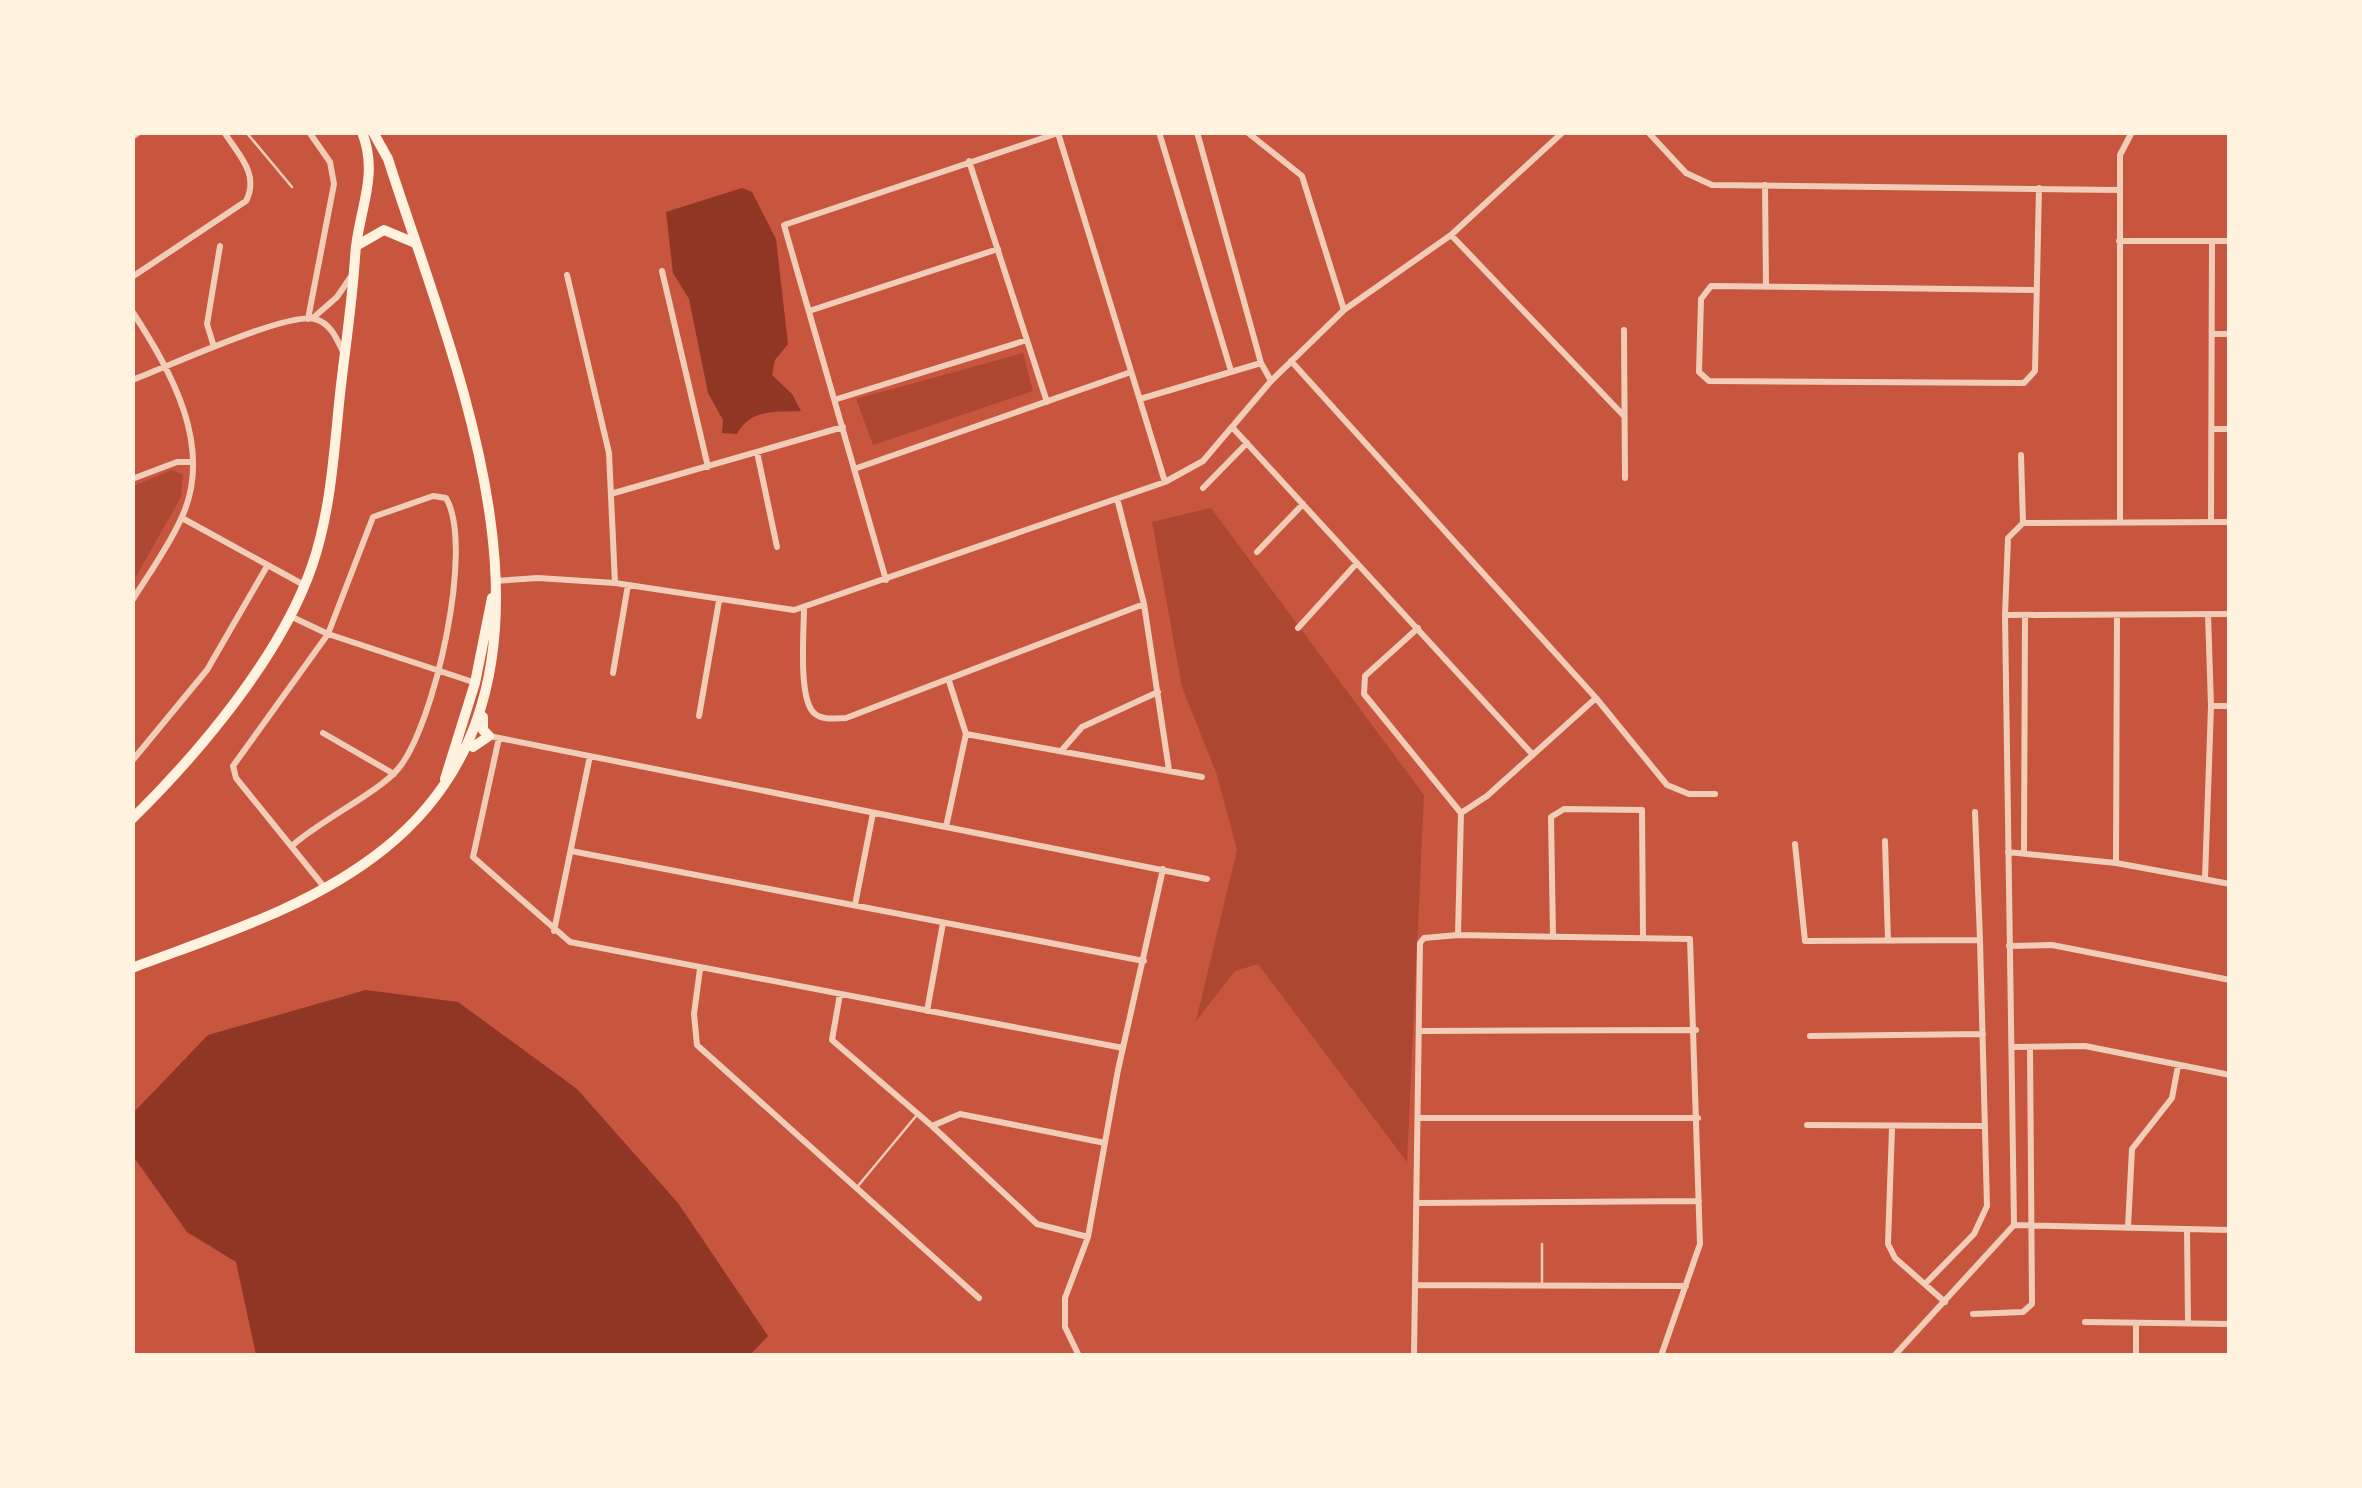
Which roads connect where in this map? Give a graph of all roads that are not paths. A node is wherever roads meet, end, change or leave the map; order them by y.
1 (139, 132) edge
2 (224, 132) edge
3 (246, 132) edge
4 (310, 132) edge
5 (362, 132) edge
6 (373, 132) edge
7 (1158, 132) edge
8 (1197, 132) edge
9 (1247, 132) edge
10 (1563, 132) edge
11 (1648, 132) edge
12 (2132, 132) edge
13 (1059, 133) edge
14 (132, 137) edge
15 (970, 161) junction
16 (1765, 185) junction
17 (292, 187) dead end
18 (2039, 188) junction
19 (2120, 190) junction
20 (1451, 236) junction
21 (2119, 241) junction
22 (2212, 241) junction
23 (2230, 241) edge
24 (415, 243) junction
25 (220, 246) dead end
26 (355, 247) junction
27 (998, 249) junction
28 (354, 271) junction
29 (662, 272) dead end
30 (567, 274) dead end
31 (132, 277) edge
32 (1766, 287) junction
33 (2036, 290) junction
34 (1344, 310) junction
35 (132, 311) edge
36 (809, 311) junction
37 (310, 318) junction
38 (1624, 330) dead end
39 (2212, 334) junction
40 (2230, 334) edge
41 (1027, 340) junction
42 (214, 346) junction
43 (344, 355) junction
44 (1291, 361) junction
45 (1261, 363) junction
46 (168, 367) junction
47 (1231, 371) junction
48 (1131, 372) junction
49 (132, 380) edge
50 (1271, 381) junction
51 (837, 399) junction
52 (1140, 400) junction
53 (1047, 402) junction
54 (1624, 416) junction
55 (843, 427) junction
56 (1232, 427) junction
57 (2212, 429) junction
58 (2230, 429) edge
59 (1247, 443) junction
60 (758, 452) junction
61 (2020, 455) dead end
62 (193, 462) junction
63 (708, 467) junction
64 (856, 468) junction
65 (132, 478) edge
66 (1625, 478) dead end
67 (1165, 482) junction
68 (1204, 488) dead end
69 (614, 493) junction
70 (1118, 502) junction
71 (1302, 504) junction
72 (182, 518) junction
73 (2120, 522) junction
74 (2211, 522) junction
75 (2230, 522) edge
76 (2023, 523) junction
77 (777, 547) dead end
78 (1257, 552) dead end
79 (1357, 563) junction
80 (266, 568) junction
81 (886, 580) junction
82 (615, 583) junction
83 (304, 586) junction
84 (494, 586) junction
85 (628, 586) junction
86 (719, 601) junction
87 (132, 602) edge
88 (1144, 604) junction
89 (804, 608) junction
90 (2208, 614) junction
91 (2230, 614) edge
92 (2005, 615) junction
93 (2024, 615) junction
94 (2117, 615) junction
95 (289, 616) junction
96 (1298, 628) dead end
97 (1418, 628) junction
98 (328, 634) junction
99 (440, 671) junction
100 (613, 673) dead end
101 (949, 681) junction
102 (482, 688) junction
103 (1158, 692) junction
104 (1596, 698) junction
105 (2211, 706) junction
106 (2230, 706) edge
107 (699, 716) dead end
108 (323, 733) dead end
109 (966, 734) junction
110 (494, 737) junction
111 (1062, 751) junction
112 (1533, 754) junction
113 (590, 756) junction
114 (132, 762) edge
115 (1169, 770) junction
116 (394, 774) junction
117 (449, 776) junction
118 (1202, 777) dead end
119 (1715, 794) dead end
120 (1975, 812) dead end
121 (873, 813) junction
122 (1460, 813) junction
123 (132, 819) edge
124 (946, 827) junction
125 (1886, 841) dead end
126 (1795, 844) dead end
127 (294, 845) junction
128 (570, 850) junction
129 (2008, 852) junction
130 (2024, 853) junction
131 (2116, 863) junction
132 (1163, 870) junction
133 (1207, 878) dead end
134 (2205, 879) junction
135 (2230, 884) edge
136 (325, 888) junction
137 (855, 906) junction
138 (944, 922) junction
139 (554, 931) junction
140 (1458, 936) junction
141 (1553, 936) junction
142 (1642, 936) junction
143 (1980, 940) junction
144 (1888, 941) junction
145 (2010, 946) junction
146 (1144, 961) junction
147 (132, 968) edge
148 (700, 969) junction
149 (2230, 980) edge
150 (840, 994) junction
151 (927, 1010) junction
152 (1696, 1030) junction
153 (1420, 1031) junction
154 (1982, 1034) junction
155 (1810, 1036) dead end
156 (2030, 1047) junction
157 (1123, 1048) junction
158 (2013, 1048) junction
159 (2178, 1066) junction
160 (2230, 1075) edge
161 (916, 1116) junction
162 (1418, 1118) junction
163 (1698, 1118) junction
164 (1807, 1125) dead end
165 (932, 1126) junction
166 (1985, 1126) junction
167 (1892, 1128) junction
168 (1105, 1144) junction
169 (857, 1187) junction
170 (1699, 1201) junction
171 (1420, 1203) junction
172 (2014, 1225) junction
173 (2033, 1225) junction
174 (2128, 1226) junction
175 (2187, 1229) junction
176 (2230, 1230) edge
177 (1088, 1237) junction
178 (1542, 1244) dead end
179 (1926, 1283) junction
180 (1417, 1285) junction
181 (1542, 1286) junction
182 (1686, 1286) junction
183 (980, 1298) dead end
184 (1945, 1302) junction
185 (1973, 1314) dead end
186 (2085, 1322) dead end
187 (2136, 1323) junction
188 (2188, 1324) junction
189 (2230, 1324) edge
190 (1079, 1356) edge
191 (1414, 1356) edge
192 (1661, 1356) edge
193 (1894, 1356) edge
194 (2136, 1356) edge

1 - 14 street
2 - 31 street
3 - 17 lane
4 - 37 street
5 - 26 main road
6 - 24 main road
7 - 47 street
8 - 45 street
9 - 34 street
10 - 20 street
11 - 16 street
12 - 19 street
13 - 15 street
13 - 48 street
15 - 27 street
15 - 36 street
16 - 18 street
16 - 32 street
18 - 19 street
18 - 33 street
19 - 21 street
20 - 34 street
20 - 54 street
21 - 22 street
21 - 73 street
22 - 23 street
22 - 39 street
24 - 26 main road
24 - 84 main road
25 - 42 street
26 - 28 main road
27 - 36 street
27 - 41 street
28 - 37 street
28 - 43 main road
29 - 63 street
30 - 69 street
32 - 33 street
32 - 33 street
34 - 44 street
35 - 46 street
36 - 51 street
37 - 42 street
37 - 43 street
38 - 54 street
39 - 40 street
39 - 57 street
41 - 51 street
41 - 53 street
42 - 46 street
43 - 83 main road
44 - 50 street
44 - 104 street
45 - 47 street
45 - 50 street
46 - 49 street
46 - 62 street
47 - 52 street
48 - 52 street
48 - 53 street
50 - 56 street
51 - 55 street
52 - 67 street
53 - 64 street
54 - 66 street
55 - 60 street
55 - 64 street
56 - 59 street
56 - 67 street
57 - 58 street
57 - 74 street
59 - 68 street
59 - 71 street
60 - 63 street
60 - 77 street
61 - 76 street
62 - 65 street
62 - 72 street
63 - 69 street
64 - 81 street
67 - 70 street
69 - 82 street
70 - 81 street
70 - 88 street
71 - 78 street
71 - 79 street
72 - 80 street
72 - 87 street
73 - 74 street
73 - 76 street
74 - 75 street
76 - 92 street
79 - 96 street
79 - 97 street
80 - 83 street
80 - 114 street
81 - 89 street
82 - 84 street
82 - 85 street
83 - 95 main road
84 - 102 main road
85 - 86 street
85 - 100 street
86 - 89 street
86 - 107 street
88 - 101 street
88 - 103 street
89 - 101 street
90 - 91 street
90 - 94 street
90 - 105 street
92 - 93 street
92 - 129 street
93 - 94 street
93 - 130 street
94 - 131 street
95 - 98 street
95 - 123 main road
97 - 112 street
97 - 122 street
98 - 99 street
98 - 99 street
98 - 127 street
99 - 102 street
99 - 116 street
101 - 109 street
102 - 110 main road
102 - 117 main road
103 - 111 street
103 - 115 street
104 - 112 street
104 - 119 street
105 - 106 street
105 - 134 street
108 - 116 street
109 - 111 street
109 - 124 street
110 - 113 street
110 - 117 main road
110 - 139 street
111 - 115 street
112 - 122 street
113 - 121 street
113 - 128 street
115 - 118 street
116 - 127 street
117 - 136 main road
120 - 143 street
121 - 124 street
121 - 137 street
122 - 140 street
124 - 132 street
125 - 144 street
126 - 144 street
127 - 136 street
128 - 137 street
128 - 139 street
129 - 130 street
129 - 145 street
130 - 131 street
131 - 134 street
132 - 133 street
132 - 146 street
134 - 135 street
136 - 147 main road
137 - 138 street
138 - 146 street
138 - 151 street
139 - 148 street
140 - 141 street
140 - 153 street
141 - 142 street
141 - 142 street
142 - 152 street
143 - 144 street
143 - 154 street
145 - 149 street
145 - 158 street
146 - 157 street
148 - 150 street
148 - 169 street
150 - 151 street
150 - 161 street
151 - 157 street
152 - 153 street
152 - 163 street
153 - 162 street
154 - 155 street
154 - 166 street
156 - 158 street
156 - 159 street
156 - 173 street
157 - 168 street
158 - 172 street
159 - 160 street
159 - 174 street
161 - 165 street
161 - 169 lane
162 - 163 street
162 - 171 street
163 - 170 street
164 - 167 street
165 - 168 street
165 - 177 street
166 - 167 street
166 - 179 street
167 - 179 street
168 - 177 street
169 - 183 street
170 - 171 street
170 - 182 street
171 - 180 street
172 - 173 street
172 - 184 street
173 - 174 street
173 - 185 street
174 - 175 street
175 - 176 street
175 - 188 street
177 - 190 street
178 - 181 lane
179 - 184 street
180 - 181 street
180 - 191 street
181 - 182 street
182 - 192 street
184 - 193 street
186 - 187 street
187 - 188 street
187 - 194 street
188 - 189 street

